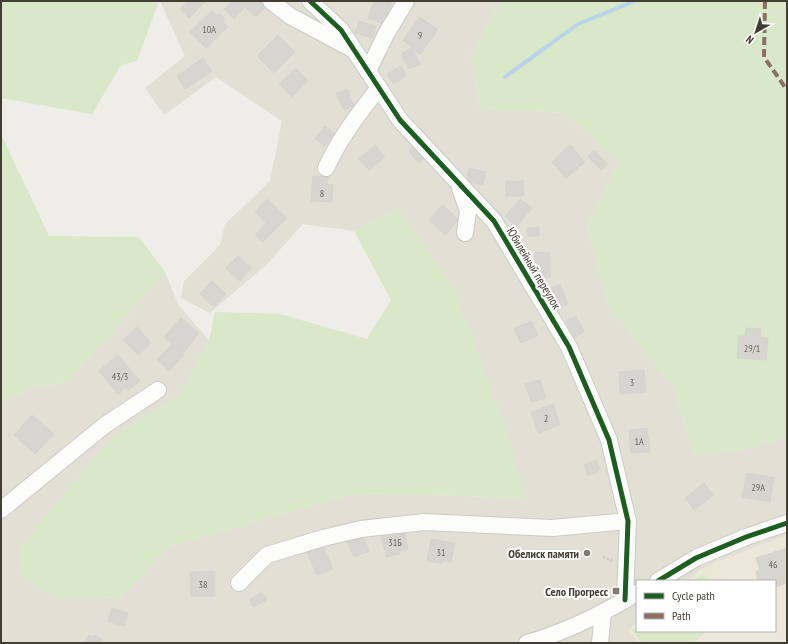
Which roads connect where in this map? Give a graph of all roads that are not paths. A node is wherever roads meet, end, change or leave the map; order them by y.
1 (271, 1) edge
2 (310, 1) edge
3 (406, 1) edge
4 (355, 51) junction
5 (368, 71) junction
6 (379, 88) junction
7 (326, 168) dead end
8 (458, 182) junction
9 (466, 233) dead end
10 (158, 390) dead end
11 (1, 510) edge
12 (628, 521) junction
13 (787, 523) edge
14 (660, 580) edge
15 (239, 583) dead end
16 (631, 597) edge
17 (603, 612) junction
18 (527, 643) edge
19 (600, 643) edge

1 - 4 street, Юбилейный переулок
2 - 4 street, Юбилейный переулок
3 - 5 street
4 - 5 street, Юбилейный переулок
5 - 6 street, Юбилейный переулок
6 - 7 street
6 - 8 street, Юбилейный переулок
8 - 9 street
8 - 12 street, Юбилейный переулок
10 - 11 street
12 - 15 street
12 - 16 street, Юбилейный переулок
13 - 14 street
16 - 17 street
17 - 18 street
17 - 19 street

